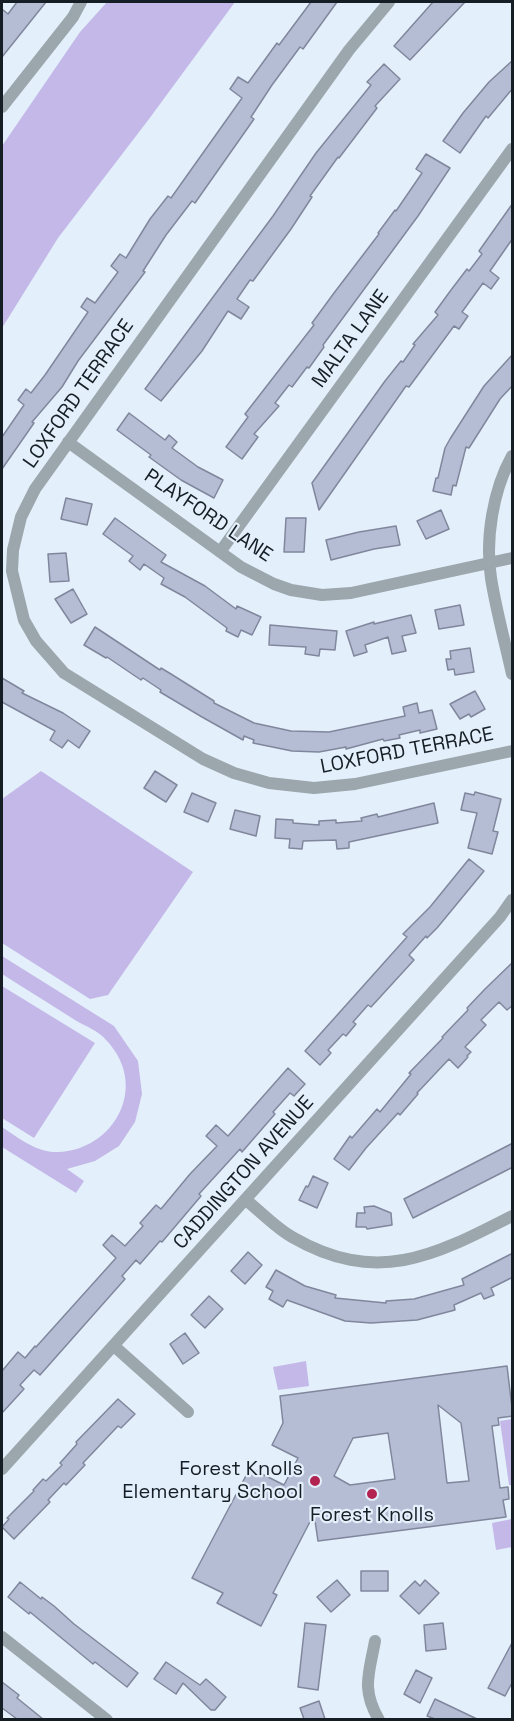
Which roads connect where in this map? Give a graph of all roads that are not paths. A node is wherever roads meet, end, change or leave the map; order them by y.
1 (81, 2) edge
2 (389, 2) edge
3 (2, 107) edge
4 (513, 148) edge
5 (68, 442) junction
6 (513, 456) edge
7 (220, 552) junction
8 (513, 558) edge
9 (490, 562) junction
10 (513, 674) edge
11 (513, 751) edge
12 (513, 900) edge
13 (246, 1200) junction
14 (513, 1216) edge
15 (114, 1346) junction
16 (188, 1412) dead end
17 (2, 1469) edge
18 (2, 1636) edge
19 (375, 1641) dead end
20 (107, 1719) edge
21 (379, 1719) edge

1 - 3 street
2 - 5 street, LOXFORD TERRACE
4 - 7 street, MALTA LANE
5 - 7 street, PLAYFORD LANE
5 - 11 street, LOXFORD TERRACE
6 - 9 street
7 - 9 street, PLAYFORD LANE
8 - 9 street, PLAYFORD LANE
9 - 10 street
12 - 13 street, CADDINGTON AVENUE
13 - 14 street
13 - 15 street, CADDINGTON AVENUE
15 - 16 street
15 - 17 street, CADDINGTON AVENUE
18 - 20 street
19 - 21 street

